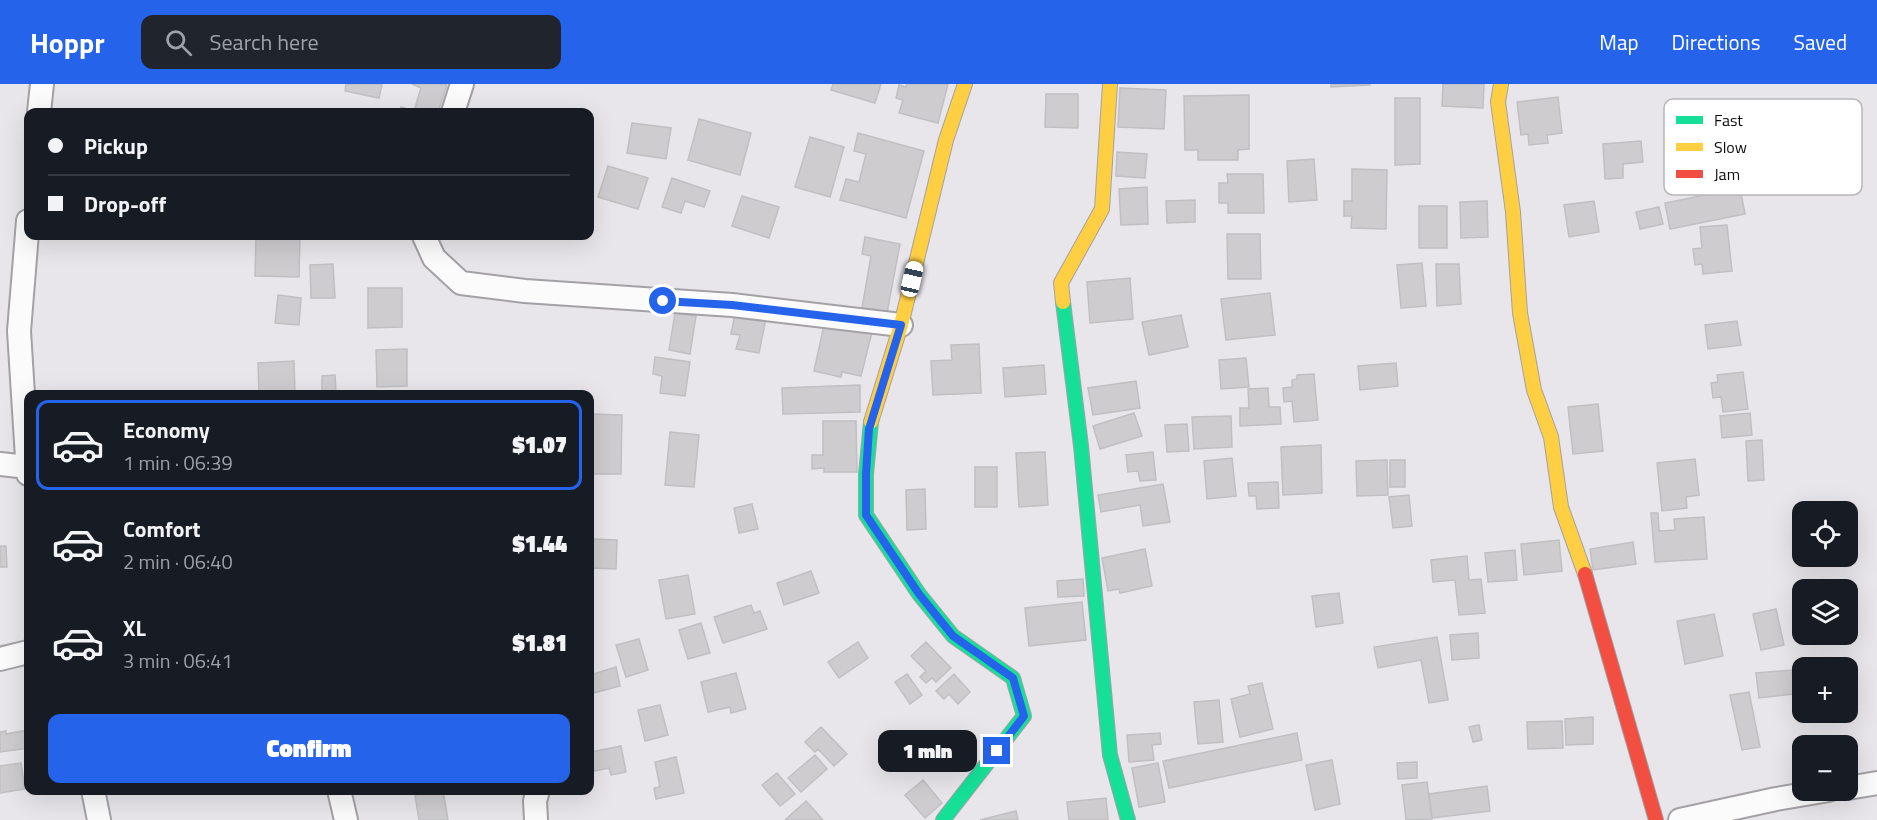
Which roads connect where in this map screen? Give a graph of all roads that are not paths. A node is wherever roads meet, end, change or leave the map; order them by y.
1 (42, 84) edge
2 (462, 84) edge
3 (964, 84) edge
4 (1110, 84) edge
5 (1501, 84) edge
6 (39, 108) edge
7 (454, 108) edge
8 (26, 240) edge
9 (426, 240) edge
10 (901, 325) junction
11 (24, 414) edge
12 (0, 464) edge
13 (24, 469) edge
14 (24, 653) edge
15 (0, 659) edge
16 (1877, 783) edge
17 (1858, 786) edge
18 (94, 795) edge
19 (340, 795) edge
20 (537, 795) edge
21 (1792, 796) edge
22 (99, 820) edge
23 (346, 820) edge
24 (536, 820) edge
25 (943, 820) edge
26 (1128, 820) edge
27 (1656, 820) edge
28 (1680, 820) edge

1 - 6 street
2 - 7 street
3 - 10 street
4 - 26 street
5 - 27 street
8 - 11 street
9 - 10 street
10 - 25 street
12 - 13 street
14 - 15 street
16 - 17 street
18 - 22 street
19 - 23 street
20 - 24 street
21 - 28 street

